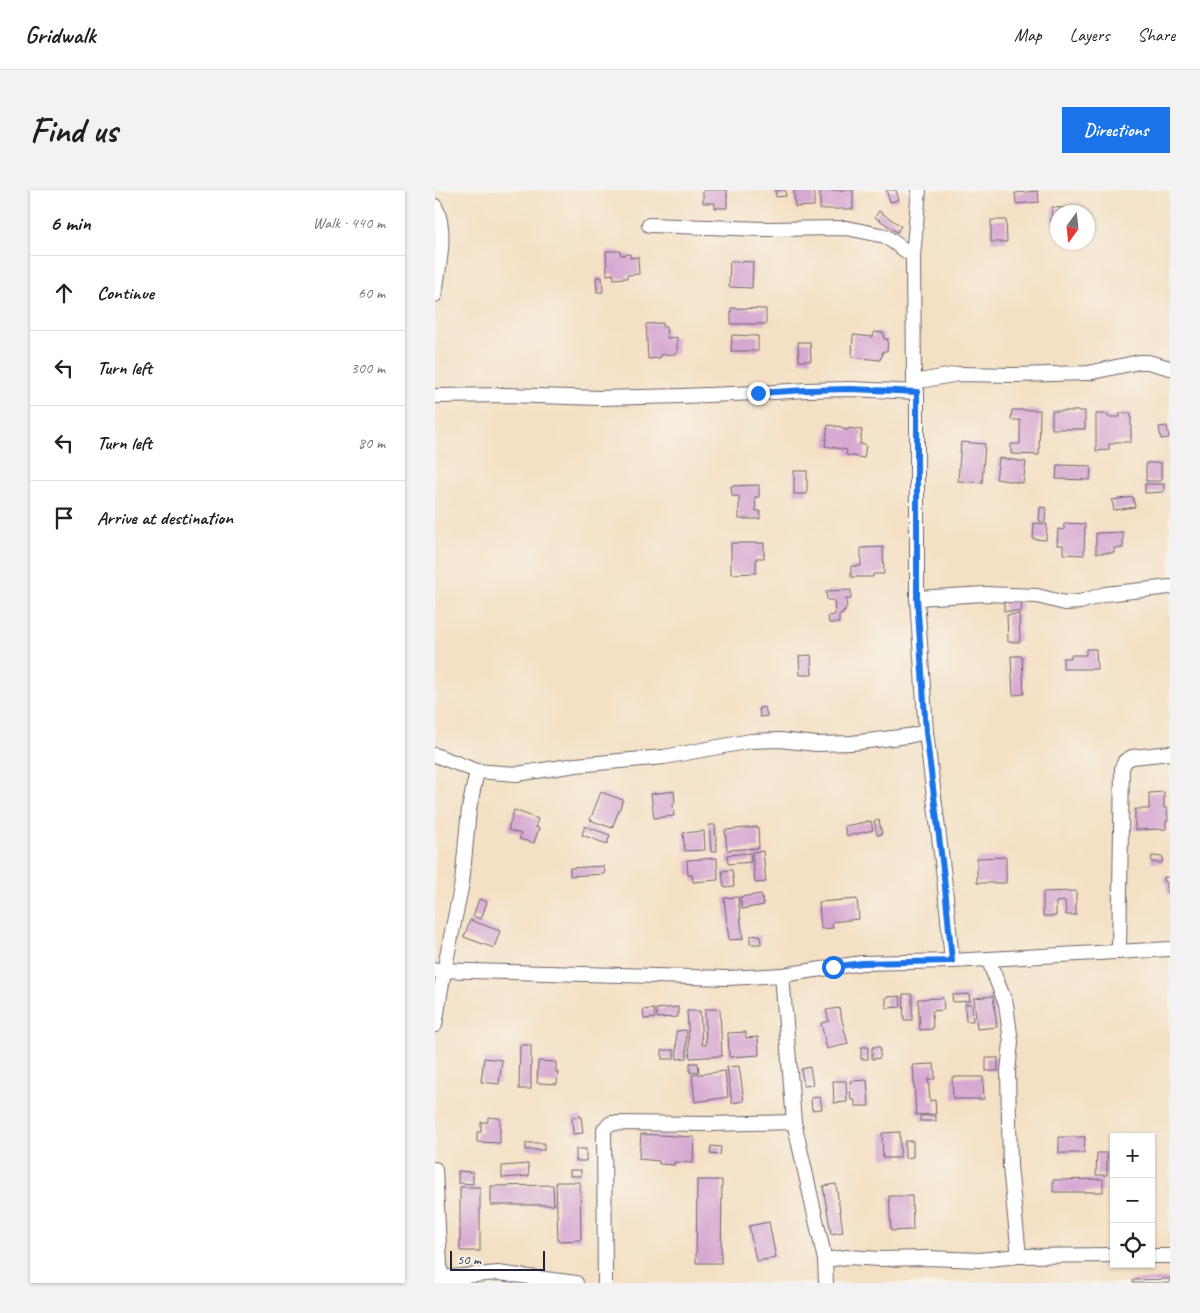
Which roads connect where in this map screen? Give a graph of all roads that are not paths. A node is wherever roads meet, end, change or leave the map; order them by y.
1 (919, 190) edge
2 (435, 206) edge
3 (649, 225) dead end
4 (913, 256) junction
5 (435, 296) edge
6 (1170, 368) edge
7 (915, 387) junction
8 (435, 396) edge
9 (1170, 587) edge
10 (917, 598) junction
11 (926, 732) junction
12 (1170, 753) edge
13 (435, 754) edge
14 (477, 771) junction
15 (1170, 949) edge
16 (1119, 952) junction
17 (988, 959) junction
18 (952, 961) junction
19 (439, 970) edge
20 (782, 975) junction
21 (435, 1025) edge
22 (794, 1122) junction
23 (435, 1169) edge
24 (1110, 1255) edge
25 (1019, 1256) junction
26 (1155, 1256) edge
27 (1170, 1256) edge
28 (825, 1260) junction
29 (441, 1280) edge
30 (576, 1283) edge
31 (605, 1283) edge
32 (827, 1283) edge

1 - 4 street
2 - 5 street
3 - 4 street
4 - 7 street
6 - 7 street
7 - 8 street
7 - 10 street
9 - 10 street
10 - 11 street
11 - 14 street
11 - 18 street
12 - 16 street
13 - 14 street
14 - 19 street
15 - 16 street
16 - 17 street
17 - 18 street
17 - 25 street
18 - 20 street
19 - 20 street
19 - 21 street
20 - 22 street
22 - 28 street
22 - 31 street
23 - 29 street
24 - 25 street
25 - 28 street
26 - 27 street
28 - 32 street
29 - 30 street

